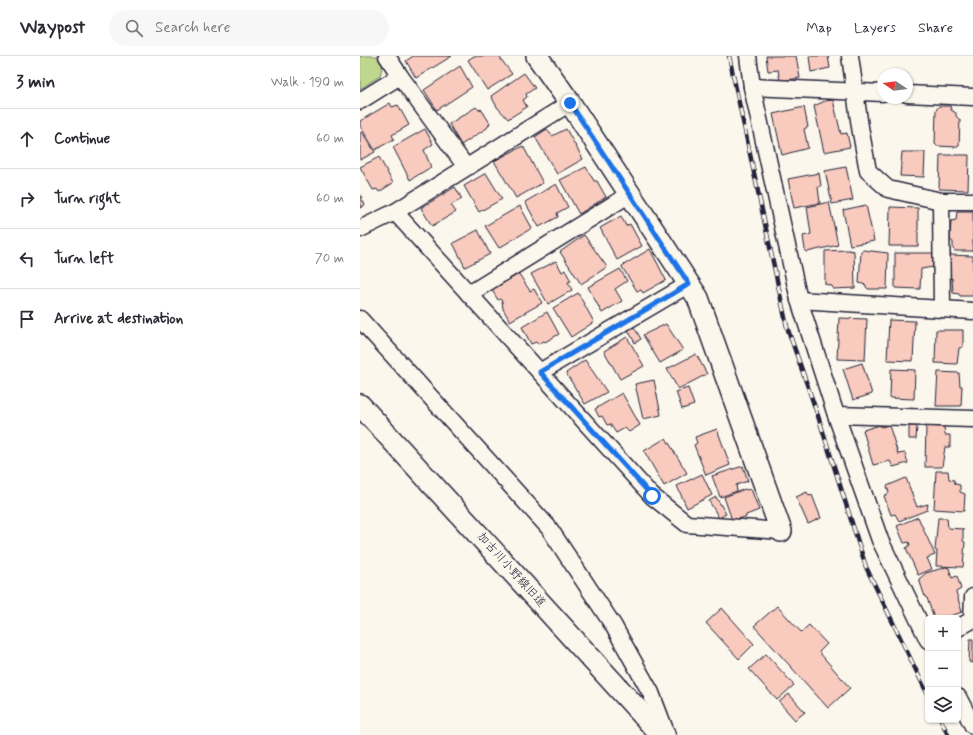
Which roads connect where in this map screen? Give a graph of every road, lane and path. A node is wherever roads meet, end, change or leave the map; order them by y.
1 (388, 56) edge
2 (537, 56) edge
3 (748, 56) edge
4 (850, 56) edge
5 (400, 76) junction
6 (752, 87) junction
7 (856, 92) junction
8 (877, 93) edge
9 (913, 94) edge
10 (973, 97) edge
11 (360, 101) edge
12 (570, 103) junction
13 (466, 167) junction
14 (630, 194) junction
15 (942, 201) junction
16 (973, 201) edge
17 (395, 212) junction
18 (360, 229) edge
19 (689, 284) junction
20 (469, 294) junction
21 (799, 300) junction
22 (942, 309) junction
23 (973, 311) edge
24 (360, 319) edge
25 (540, 372) junction
26 (360, 405) edge
27 (836, 415) junction
28 (973, 419) edge
29 (781, 531) joint
30 (973, 597) edge
31 (961, 626) edge
32 (925, 634) edge
33 (961, 703) edge
34 (973, 726) edge
35 (661, 735) edge
36 (667, 735) edge

1 - 5 street
2 - 12 street
3 - 6 street
4 - 7 street
5 - 11 street
5 - 13 street
6 - 7 street
6 - 21 street
7 - 8 street
7 - 15 street
9 - 10 street
12 - 13 street
12 - 14 street
13 - 17 street
14 - 19 street
14 - 20 street
15 - 16 street
15 - 22 street
17 - 18 street
17 - 20 street
19 - 25 street
19 - 29 street
20 - 25 street
21 - 22 street
21 - 27 street
22 - 23 street
24 - 36 street
25 - 29 street
26 - 35 street, 加古川小野線旧道
27 - 28 street
27 - 32 street
30 - 31 street
33 - 34 street

